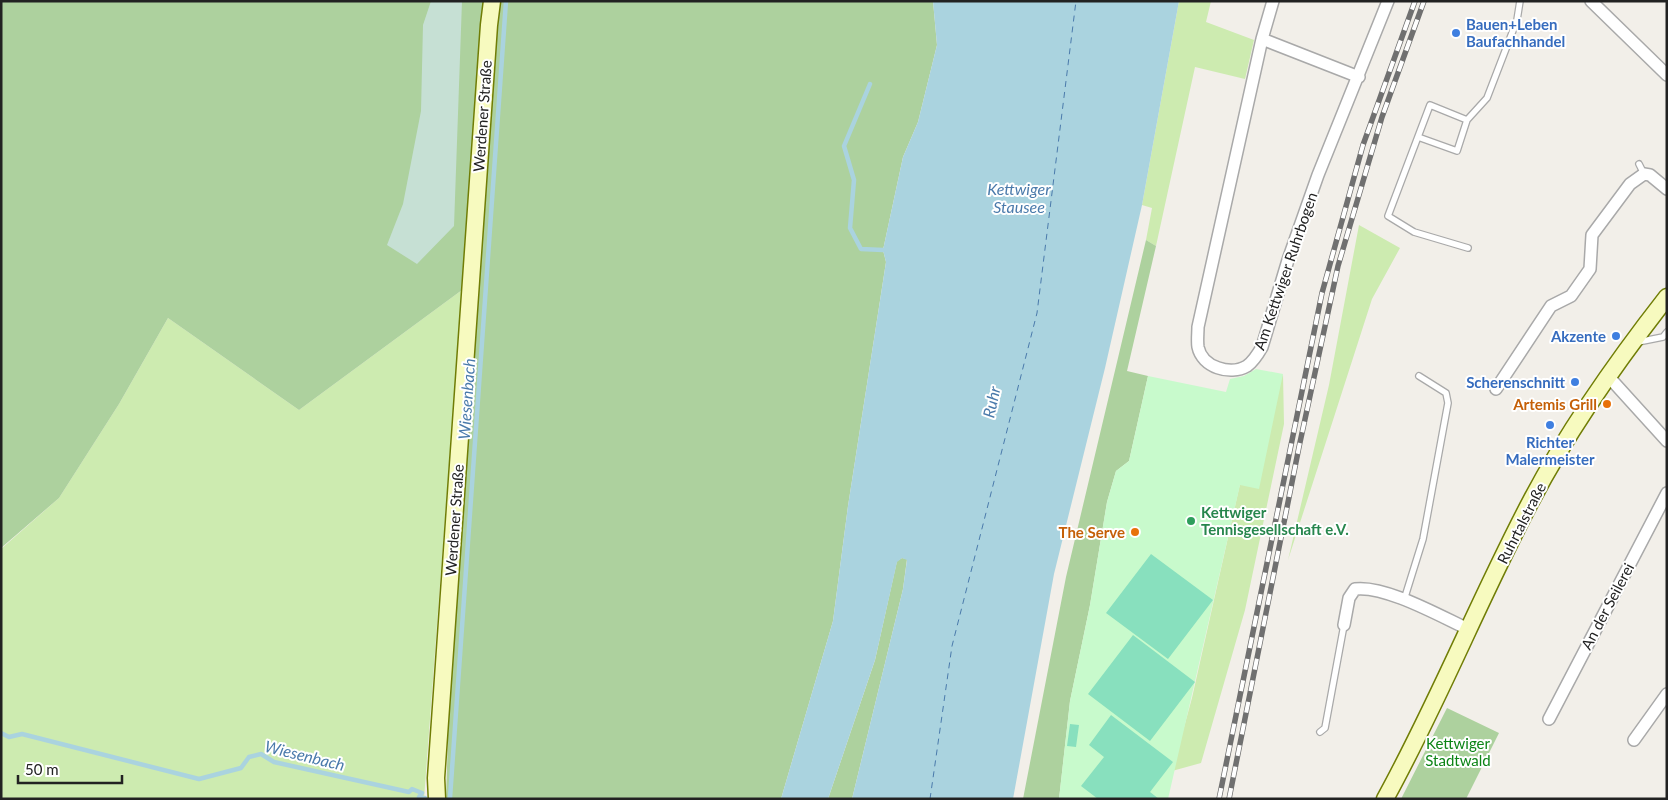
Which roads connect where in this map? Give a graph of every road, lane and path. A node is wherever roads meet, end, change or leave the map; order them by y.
1 (492, 1) edge
2 (1273, 1) edge
3 (1388, 1) edge
4 (1520, 1) edge
5 (1591, 1) edge
6 (1262, 39) junction
7 (1667, 75) edge
8 (1359, 77) junction
9 (1468, 120) junction
10 (1418, 138) junction
11 (1667, 189) edge
12 (1468, 248) dead end
13 (1667, 297) edge
14 (1667, 332) edge
15 (1631, 343) junction
16 (1419, 376) dead end
17 (1608, 376) junction
18 (1496, 389) dead end
19 (1667, 441) edge
20 (1667, 493) edge
21 (1404, 600) junction
22 (1344, 625) joint
23 (1468, 630) junction
24 (1667, 694) edge
25 (1549, 719) dead end
26 (1320, 732) dead end
27 (1634, 740) dead end
28 (437, 799) edge
29 (1385, 799) edge

1 - 28 main road, Werdener Straße
2 - 6 street, Am Kettwiger Ruhrbogen
3 - 8 street, Am Kettwiger Ruhrbogen
4 - 9 lane
5 - 7 street
6 - 8 street
6 - 8 street, Am Kettwiger Ruhrbogen
9 - 10 lane
9 - 10 lane
10 - 12 lane
11 - 18 street
13 - 15 main road, Ruhrtalstraße
14 - 15 lane
15 - 17 main road, Ruhrtalstraße
16 - 21 lane
17 - 19 street
17 - 23 main road, Ruhrtalstraße
20 - 25 street, An der Seilerei
21 - 22 street
21 - 23 street
22 - 26 lane
23 - 29 main road, Ruhrtalstraße
24 - 27 street

